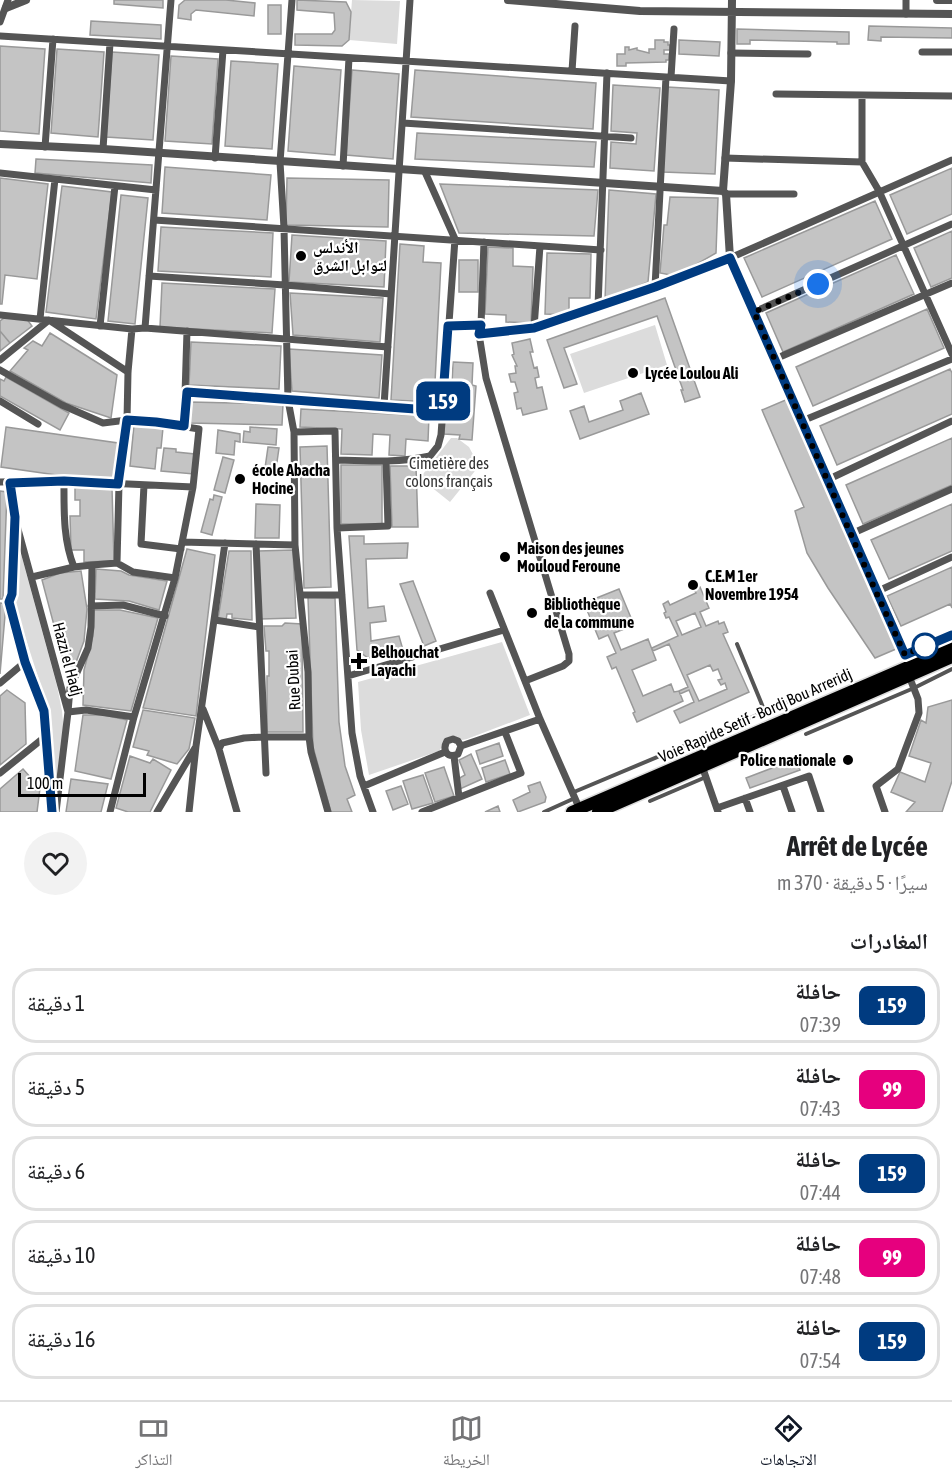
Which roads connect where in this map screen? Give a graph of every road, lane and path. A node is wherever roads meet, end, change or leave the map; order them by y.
1 (26, 0) edge
2 (171, 0) edge
3 (292, 0) edge
4 (410, 0) edge
5 (508, 0) edge
6 (732, 0) edge
7 (906, 0) edge
8 (938, 0) edge
9 (952, 0) edge
10 (7, 4) edge
11 (732, 12) junction
12 (906, 14) junction
13 (952, 14) edge
14 (0, 22) edge
15 (574, 26) dead end
16 (674, 29) dead end
17 (0, 36) edge
18 (53, 39) junction
19 (110, 43) junction
20 (167, 46) junction
21 (223, 50) junction
22 (922, 52) dead end
23 (952, 52) edge
24 (731, 53) junction
25 (288, 54) junction
26 (808, 54) dead end
27 (349, 58) junction
28 (406, 61) junction
29 (572, 71) junction
30 (607, 74) junction
31 (668, 77) junction
32 (730, 81) junction
33 (776, 94) dead end
34 (862, 96) junction
35 (952, 96) edge
36 (403, 123) junction
37 (604, 136) junction
38 (631, 138) dead end
39 (0, 144) edge
40 (45, 147) junction
41 (103, 149) junction
42 (159, 154) junction
43 (215, 158) junction
44 (725, 158) junction
45 (952, 160) edge
46 (280, 162) junction
47 (862, 162) junction
48 (343, 166) junction
49 (399, 170) junction
50 (426, 172) junction
51 (0, 173) edge
52 (55, 179) junction
53 (603, 183) junction
54 (115, 186) junction
55 (660, 187) junction
56 (156, 190) junction
57 (879, 191) junction
58 (725, 193) junction
59 (794, 194) dead end
60 (154, 220) junction
61 (952, 224) edge
62 (284, 228) junction
63 (395, 236) junction
64 (455, 240) junction
65 (484, 242) junction
66 (903, 245) junction
67 (540, 246) junction
68 (601, 250) junction
69 (730, 258) junction
70 (149, 276) junction
71 (952, 283) edge
72 (285, 285) junction
73 (655, 287) junction
74 (391, 294) junction
75 (925, 294) junction
76 (598, 307) junction
77 (754, 312) junction
78 (0, 315) edge
79 (40, 319) junction
80 (49, 320) junction
81 (481, 325) junction
82 (100, 326) junction
83 (448, 326) junction
84 (145, 328) junction
85 (534, 328) junction
86 (132, 329) junction
87 (187, 331) junction
88 (479, 334) junction
89 (287, 339) junction
90 (388, 347) junction
91 (952, 354) edge
92 (952, 358) edge
93 (775, 359) junction
94 (0, 360) edge
95 (0, 370) edge
96 (128, 372) junction
97 (187, 392) junction
98 (0, 400) edge
99 (288, 400) junction
100 (384, 406) junction
101 (442, 411) junction
102 (127, 420) junction
103 (802, 421) junction
104 (952, 421) edge
105 (38, 424) dead end
106 (184, 426) junction
107 (294, 432) junction
108 (336, 460) junction
109 (386, 461) junction
110 (827, 480) junction
111 (64, 481) junction
112 (0, 482) edge
113 (10, 483) junction
114 (118, 484) junction
115 (144, 485) junction
116 (193, 487) junction
117 (952, 489) edge
118 (15, 517) junction
119 (337, 528) junction
120 (850, 534) junction
121 (225, 543) junction
122 (256, 544) junction
123 (295, 545) junction
124 (181, 546) junction
125 (952, 557) edge
126 (117, 563) junction
127 (92, 565) junction
128 (74, 567) junction
129 (32, 577) junction
130 (175, 578) junction
131 (876, 592) junction
132 (490, 593) dead end
133 (301, 595) junction
134 (342, 595) junction
135 (0, 602) edge
136 (9, 602) junction
137 (91, 606) junction
138 (165, 616) junction
139 (215, 620) junction
140 (259, 627) junction
141 (504, 630) junction
142 (952, 634) edge
143 (737, 644) dead end
144 (952, 648) edge
145 (952, 657) edge
146 (25, 662) junction
147 (952, 669) edge
148 (909, 671) junction
149 (348, 676) junction
150 (843, 679) dead end
151 (525, 681) junction
152 (0, 683) edge
153 (202, 708) junction
154 (68, 712) junction
155 (765, 712) junction
156 (135, 717) junction
157 (540, 719) junction
158 (506, 732) junction
159 (806, 734) dead end
160 (46, 736) junction
161 (263, 737) junction
162 (309, 737) junction
163 (196, 746) junction
164 (461, 746) junction
165 (219, 749) junction
166 (445, 752) junction
167 (454, 756) junction
168 (702, 767) junction
169 (0, 773) edge
170 (266, 773) dead end
171 (364, 786) junction
172 (783, 786) junction
173 (459, 797) junction
174 (745, 798) junction
175 (650, 801) dead end
176 (576, 805) edge
177 (718, 810) edge
178 (54, 812) edge
179 (111, 812) edge
180 (157, 812) edge
181 (189, 812) edge
182 (237, 812) edge
183 (328, 812) edge
184 (373, 812) edge
185 (422, 812) edge
186 (544, 812) edge
187 (598, 812) edge
188 (750, 812) edge
189 (792, 812) edge
190 (821, 812) edge
191 (885, 812) edge

1 - 10 street
2 - 20 street
3 - 25 street, Rue Dubai
4 - 28 street
5 - 11 street
6 - 11 street
7 - 12 street
8 - 9 street
10 - 14 street
11 - 12 street
11 - 24 street
12 - 13 street
15 - 29 street
16 - 31 street
17 - 18 street
18 - 19 street
18 - 40 street
19 - 20 street
19 - 41 street
20 - 21 street
20 - 42 street
21 - 25 street
21 - 43 street
22 - 23 street
24 - 26 street
24 - 32 street
25 - 27 street
25 - 46 street, Rue Dubai
27 - 28 street
27 - 48 street
28 - 29 street
28 - 36 street
29 - 30 street
30 - 31 street
30 - 37 street
31 - 32 street
31 - 55 street
32 - 44 street
33 - 34 street
34 - 35 street
34 - 47 street
36 - 37 street
36 - 49 street
37 - 38 street
37 - 53 street
39 - 40 street
40 - 41 street
41 - 42 street
42 - 43 street
42 - 56 street
43 - 46 street
44 - 47 street
44 - 58 street
45 - 57 street
46 - 48 street
46 - 62 street, Rue Dubai
47 - 57 street
48 - 49 street
49 - 50 street
49 - 63 street
50 - 53 street
50 - 64 street
51 - 52 street
52 - 54 street
52 - 79 street
53 - 55 street
53 - 68 street
54 - 56 street
54 - 82 street
55 - 58 street
55 - 73 street
56 - 60 street
57 - 66 street
57 - 69 street
58 - 59 street
58 - 69 street
60 - 62 street
60 - 70 street
61 - 66 street
62 - 63 street
62 - 72 street, Rue Dubai
63 - 64 street
63 - 74 street
64 - 65 street
64 - 83 street
65 - 67 street
65 - 81 street
66 - 75 street
66 - 77 street
67 - 68 street
67 - 85 street
68 - 76 street
69 - 73 street
69 - 77 street
70 - 72 street
70 - 84 street
71 - 75 street
72 - 74 street
72 - 89 street, Rue Dubai
73 - 76 street
74 - 90 street
75 - 91 street
75 - 93 street
76 - 85 street
77 - 93 street
78 - 79 street
79 - 80 street
80 - 82 street
80 - 94 street
80 - 96 street
81 - 83 street
81 - 88 street
82 - 86 street
83 - 101 street
84 - 86 street
84 - 87 street
85 - 88 street
86 - 96 street
87 - 89 street
87 - 97 street
88 - 151 street
89 - 90 street
89 - 99 street, Rue Dubai
90 - 100 street
92 - 103 street
93 - 103 street
95 - 102 street
96 - 102 street
97 - 99 street
97 - 106 street
98 - 105 street
99 - 100 street
99 - 107 street, Rue Dubai
100 - 101 street
101 - 109 street
102 - 106 street
102 - 114 street
103 - 110 street
104 - 110 street
106 - 116 street
107 - 108 street
107 - 123 street, Rue Dubai
108 - 109 street
108 - 119 street
109 - 119 street
110 - 120 street
111 - 113 street
111 - 114 street
111 - 128 street
112 - 113 street
113 - 118 street
114 - 115 street
114 - 126 street
115 - 116 street
115 - 124 street
116 - 124 street
117 - 120 street
118 - 129 street, Hazzi el Hadj
118 - 136 street
119 - 134 street
120 - 131 street
121 - 122 street
121 - 124 street
121 - 139 street
122 - 123 street
122 - 140 street
123 - 133 street, Rue Dubai
124 - 130 street
125 - 131 street
126 - 127 street
126 - 130 street
127 - 128 street
127 - 137 street
128 - 129 street
129 - 154 street, Hazzi el Hadj
130 - 138 street
131 - 148 street
132 - 141 street
133 - 134 street
133 - 162 street, Rue Dubai
134 - 149 street
135 - 136 street
136 - 146 street
137 - 138 street
137 - 154 street
138 - 156 street
139 - 140 street
139 - 153 street
140 - 161 street
141 - 149 street
141 - 151 street
142 - 148 street
143 - 155 lane
144 - 148 highway, Voie Rapide Setif - Bordj Bou Arreridj
145 - 148 highway, Voie Rapide Setif - Bordj Bou Arreridj
146 - 152 street
146 - 160 street
147 - 148 lane
148 - 159 lane
148 - 168 highway, Voie Rapide Setif - Bordj Bou Arreridj
148 - 191 street
149 - 171 street
150 - 155 lane
151 - 157 street
153 - 163 street
153 - 165 street
154 - 156 street
154 - 178 street, Hazzi el Hadj
155 - 176 lane
156 - 179 street
157 - 158 street
157 - 176 street
158 - 164 street
158 - 173 street
160 - 169 street
160 - 178 street
161 - 162 street
161 - 165 street
161 - 170 street
162 - 183 street, Rue Dubai
163 - 180 street
163 - 181 street
164 - 166 street
164 - 167 street
165 - 182 street
166 - 167 street
166 - 171 street
167 - 173 street
168 - 175 lane
168 - 176 highway, Voie Rapide Setif - Bordj Bou Arreridj
168 - 177 street
168 - 187 highway, Voie Rapide Setif - Bordj Bou Arreridj
171 - 184 street
172 - 174 street
172 - 189 street
172 - 190 street
173 - 185 street
174 - 177 street
174 - 188 street
176 - 186 lane

